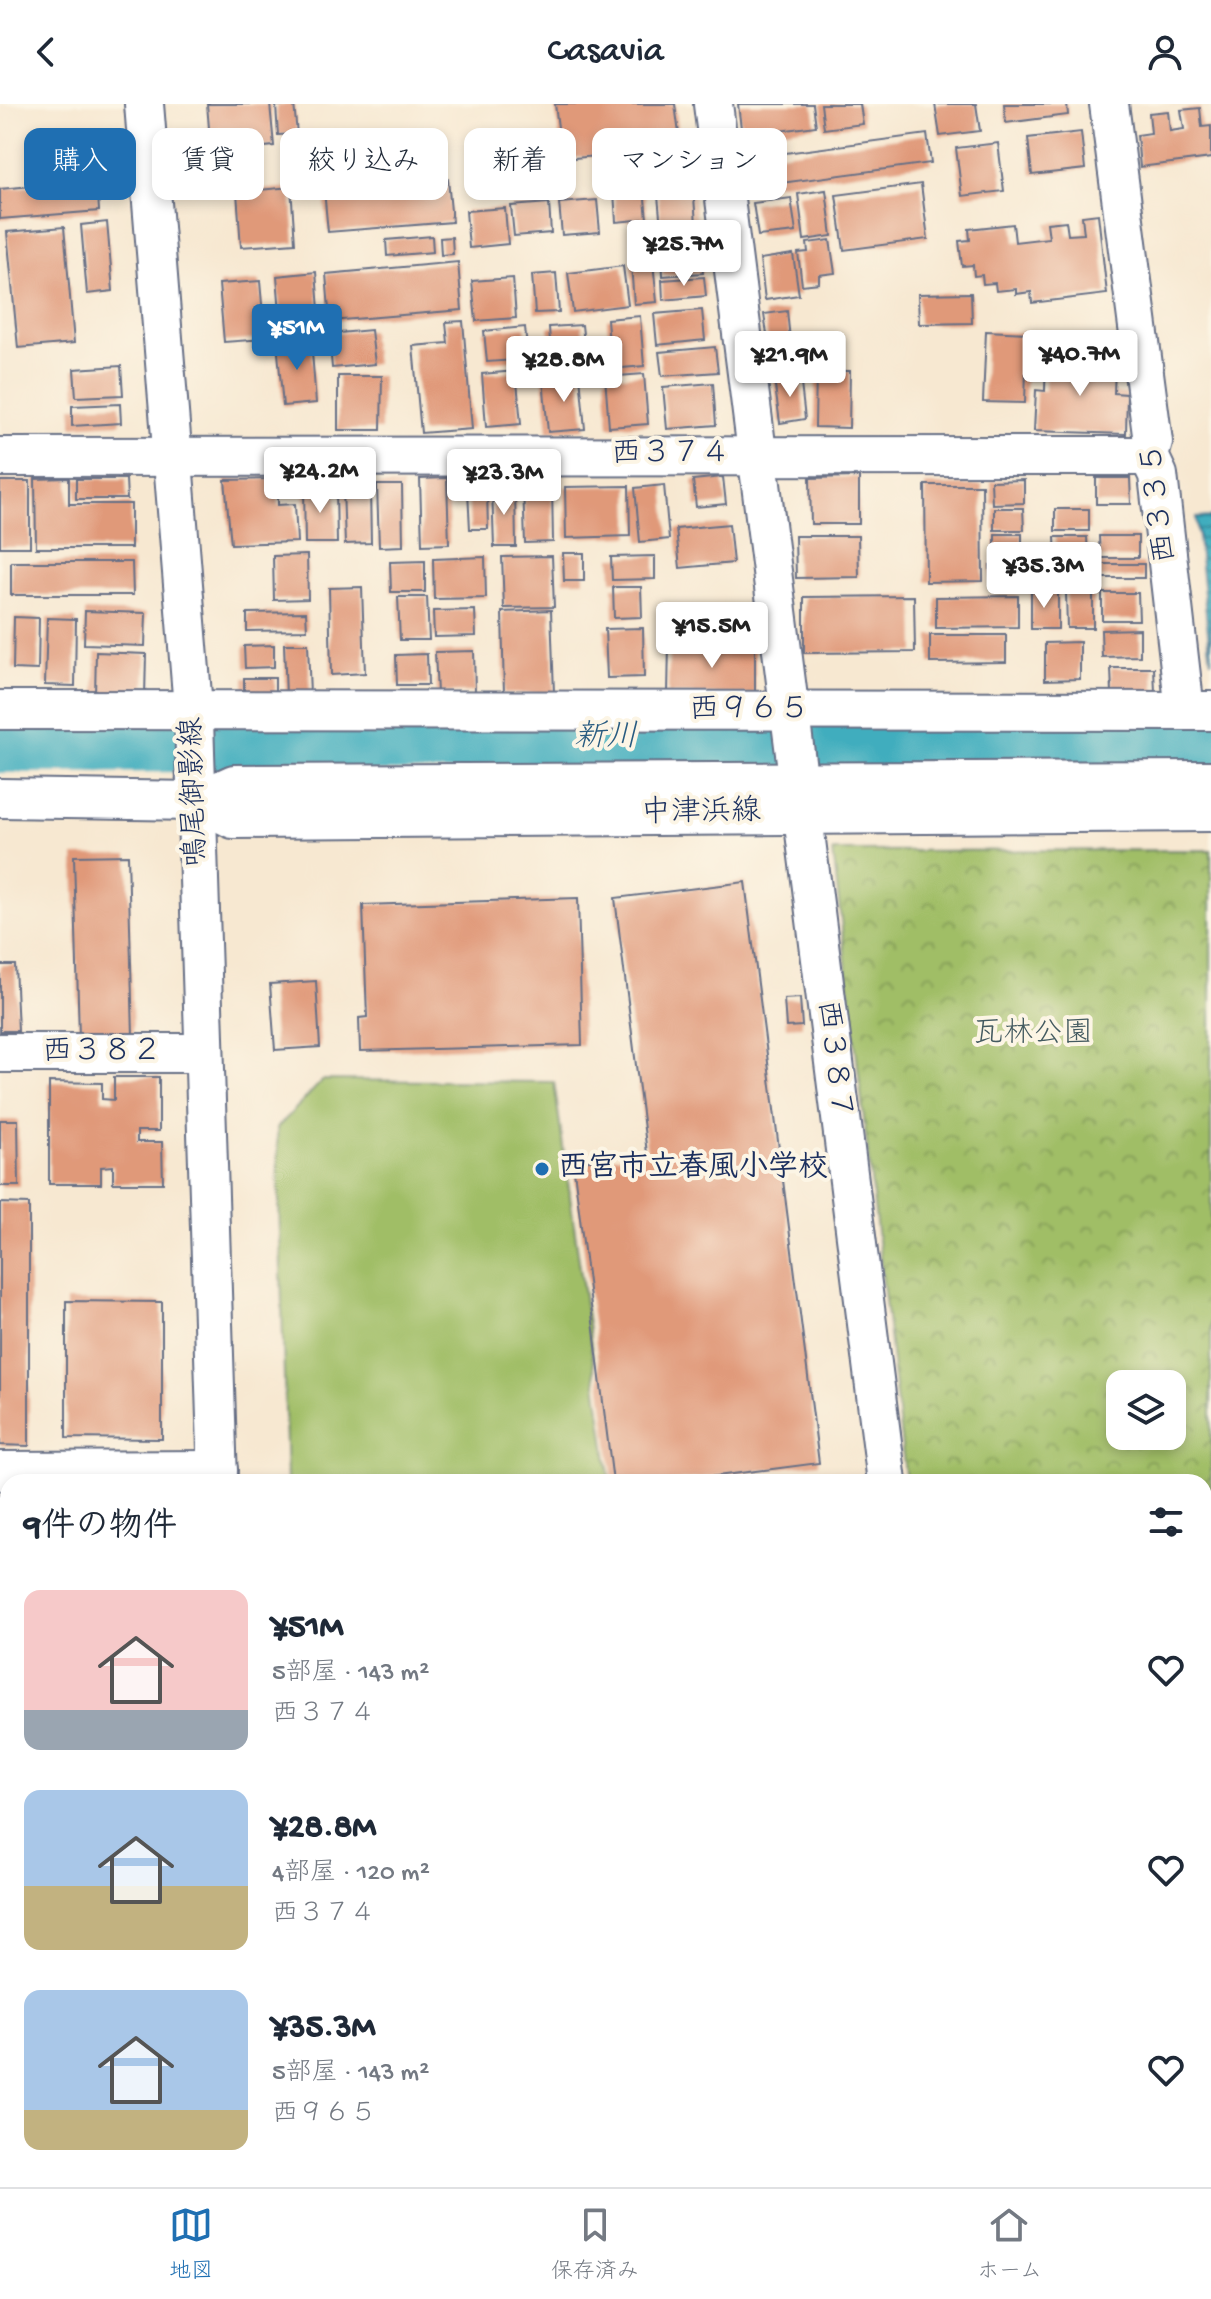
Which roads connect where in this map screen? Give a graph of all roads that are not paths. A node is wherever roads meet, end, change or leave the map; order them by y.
1 (144, 104) edge
2 (713, 104) edge
3 (1109, 104) edge
4 (175, 454) junction
5 (758, 455) junction
6 (1149, 456) junction
7 (0, 457) edge
8 (0, 710) edge
9 (1198, 711) edge
10 (194, 715) junction
11 (795, 759) junction
12 (1211, 780) edge
13 (0, 798) edge
14 (196, 801) junction
15 (1211, 812) edge
16 (0, 1053) edge
17 (204, 1053) junction
18 (0, 1471) edge
19 (131, 1474) edge
20 (218, 1474) edge
21 (886, 1474) edge

1 - 4 street, 鳴尾御影線
2 - 5 street, 西３８７
3 - 6 street, 西３３５
4 - 5 street, 西３７４
4 - 7 street, 西３７４
4 - 10 street, 鳴尾御影線
5 - 6 street, 西３７４
5 - 11 street, 西３８７
6 - 9 street, 西３３５
8 - 10 street, 西９６５
9 - 11 street, 西９６５
10 - 11 street, 西９６５
10 - 14 street, 鳴尾御影線
11 - 12 street, 中津浜線
11 - 14 street, 中津浜線
11 - 15 street, 中津浜線
11 - 21 street, 西３８７
13 - 14 street, 中津浜線
14 - 17 street, 鳴尾御影線
16 - 17 street, 西３８２
17 - 20 street, 鳴尾御影線
18 - 19 street

